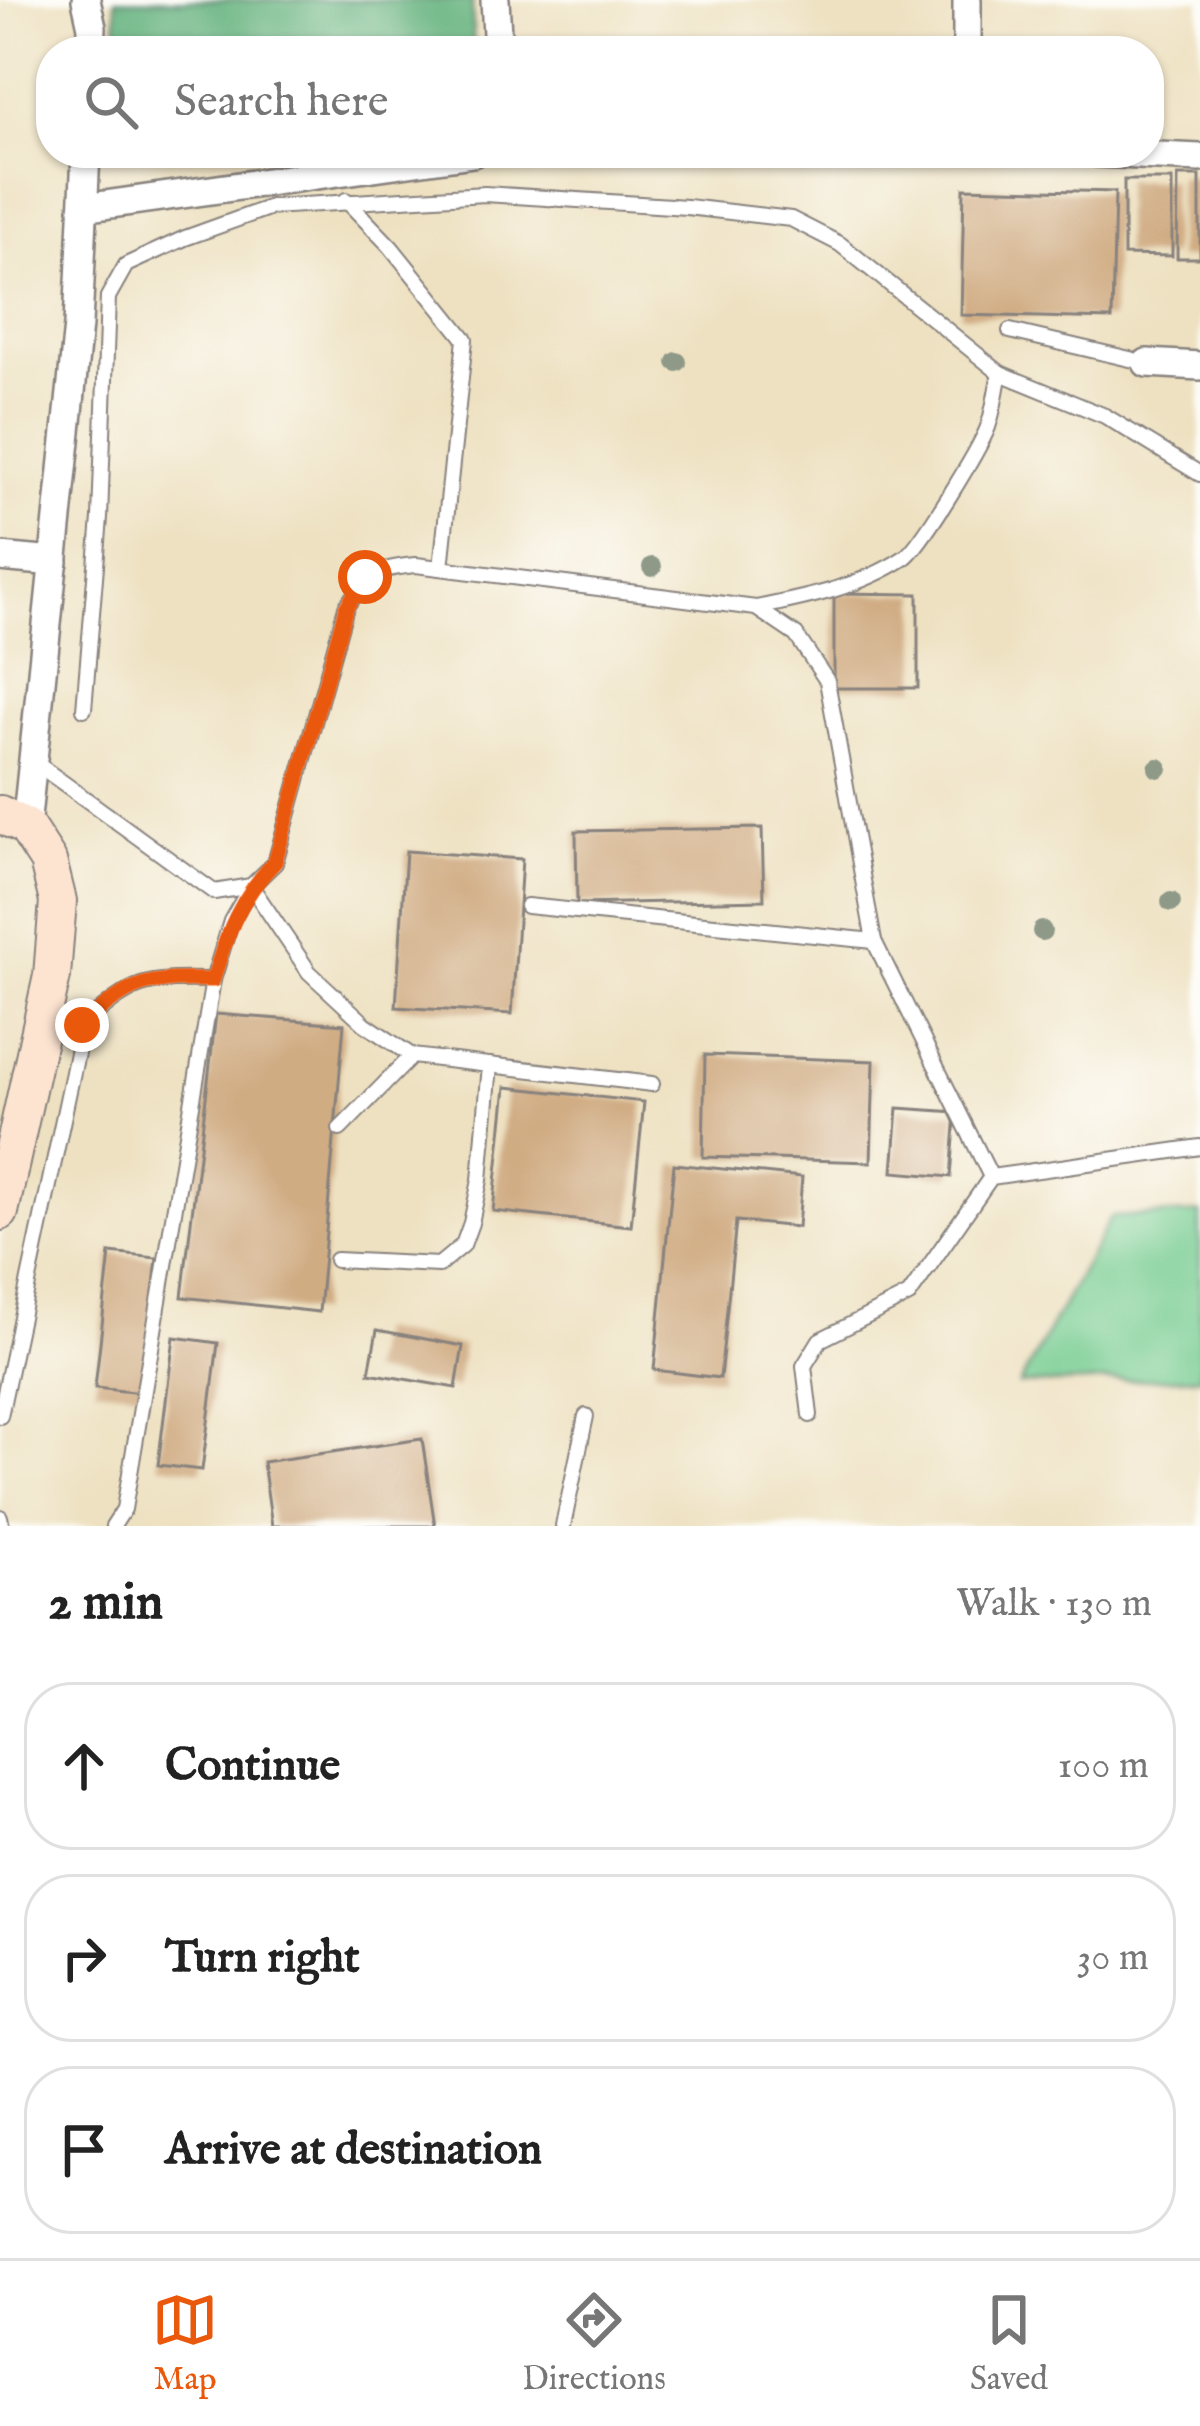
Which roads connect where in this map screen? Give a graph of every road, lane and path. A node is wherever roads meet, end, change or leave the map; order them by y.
1 (86, 0) edge
2 (495, 0) edge
3 (968, 0) edge
4 (92, 36) edge
5 (497, 36) edge
6 (968, 36) edge
7 (1164, 156) edge
8 (1200, 158) edge
9 (85, 168) edge
10 (367, 168) edge
11 (346, 200) junction
12 (83, 208) junction
13 (1010, 331) dead end
14 (1147, 363) joint
15 (1200, 366) edge
16 (1000, 373) junction
17 (1200, 474) edge
18 (0, 557) edge
19 (55, 562) junction
20 (441, 568) junction
21 (756, 608) junction
22 (84, 709) dead end
23 (33, 761) junction
24 (13, 820) edge
25 (251, 886) junction
26 (526, 905) dead end
27 (874, 941) junction
28 (213, 980) junction
29 (412, 1056) junction
30 (490, 1065) junction
31 (652, 1084) dead end
32 (340, 1129) dead end
33 (1200, 1147) edge
34 (991, 1178) junction
35 (0, 1212) edge
36 (336, 1260) dead end
37 (810, 1414) dead end
38 (0, 1416) edge
39 (586, 1416) dead end
40 (0, 1517) edge
41 (2, 1526) edge
42 (113, 1526) edge
43 (563, 1526) edge

1 - 4 street
2 - 5 street
3 - 6 street
7 - 8 street
9 - 12 street
10 - 12 street
11 - 16 lane
11 - 20 lane
11 - 22 lane
12 - 19 street
13 - 14 lane
14 - 15 street
16 - 17 lane
16 - 21 lane
18 - 19 street
19 - 23 street
20 - 21 lane
20 - 25 lane
21 - 27 lane
23 - 24 street
23 - 25 lane
24 - 35 main road
25 - 28 lane
25 - 29 lane
26 - 27 lane
27 - 34 lane
28 - 38 lane
28 - 42 lane
29 - 30 lane
29 - 32 lane
30 - 31 lane
30 - 36 lane
33 - 34 lane
34 - 37 lane
39 - 43 lane
40 - 41 lane

